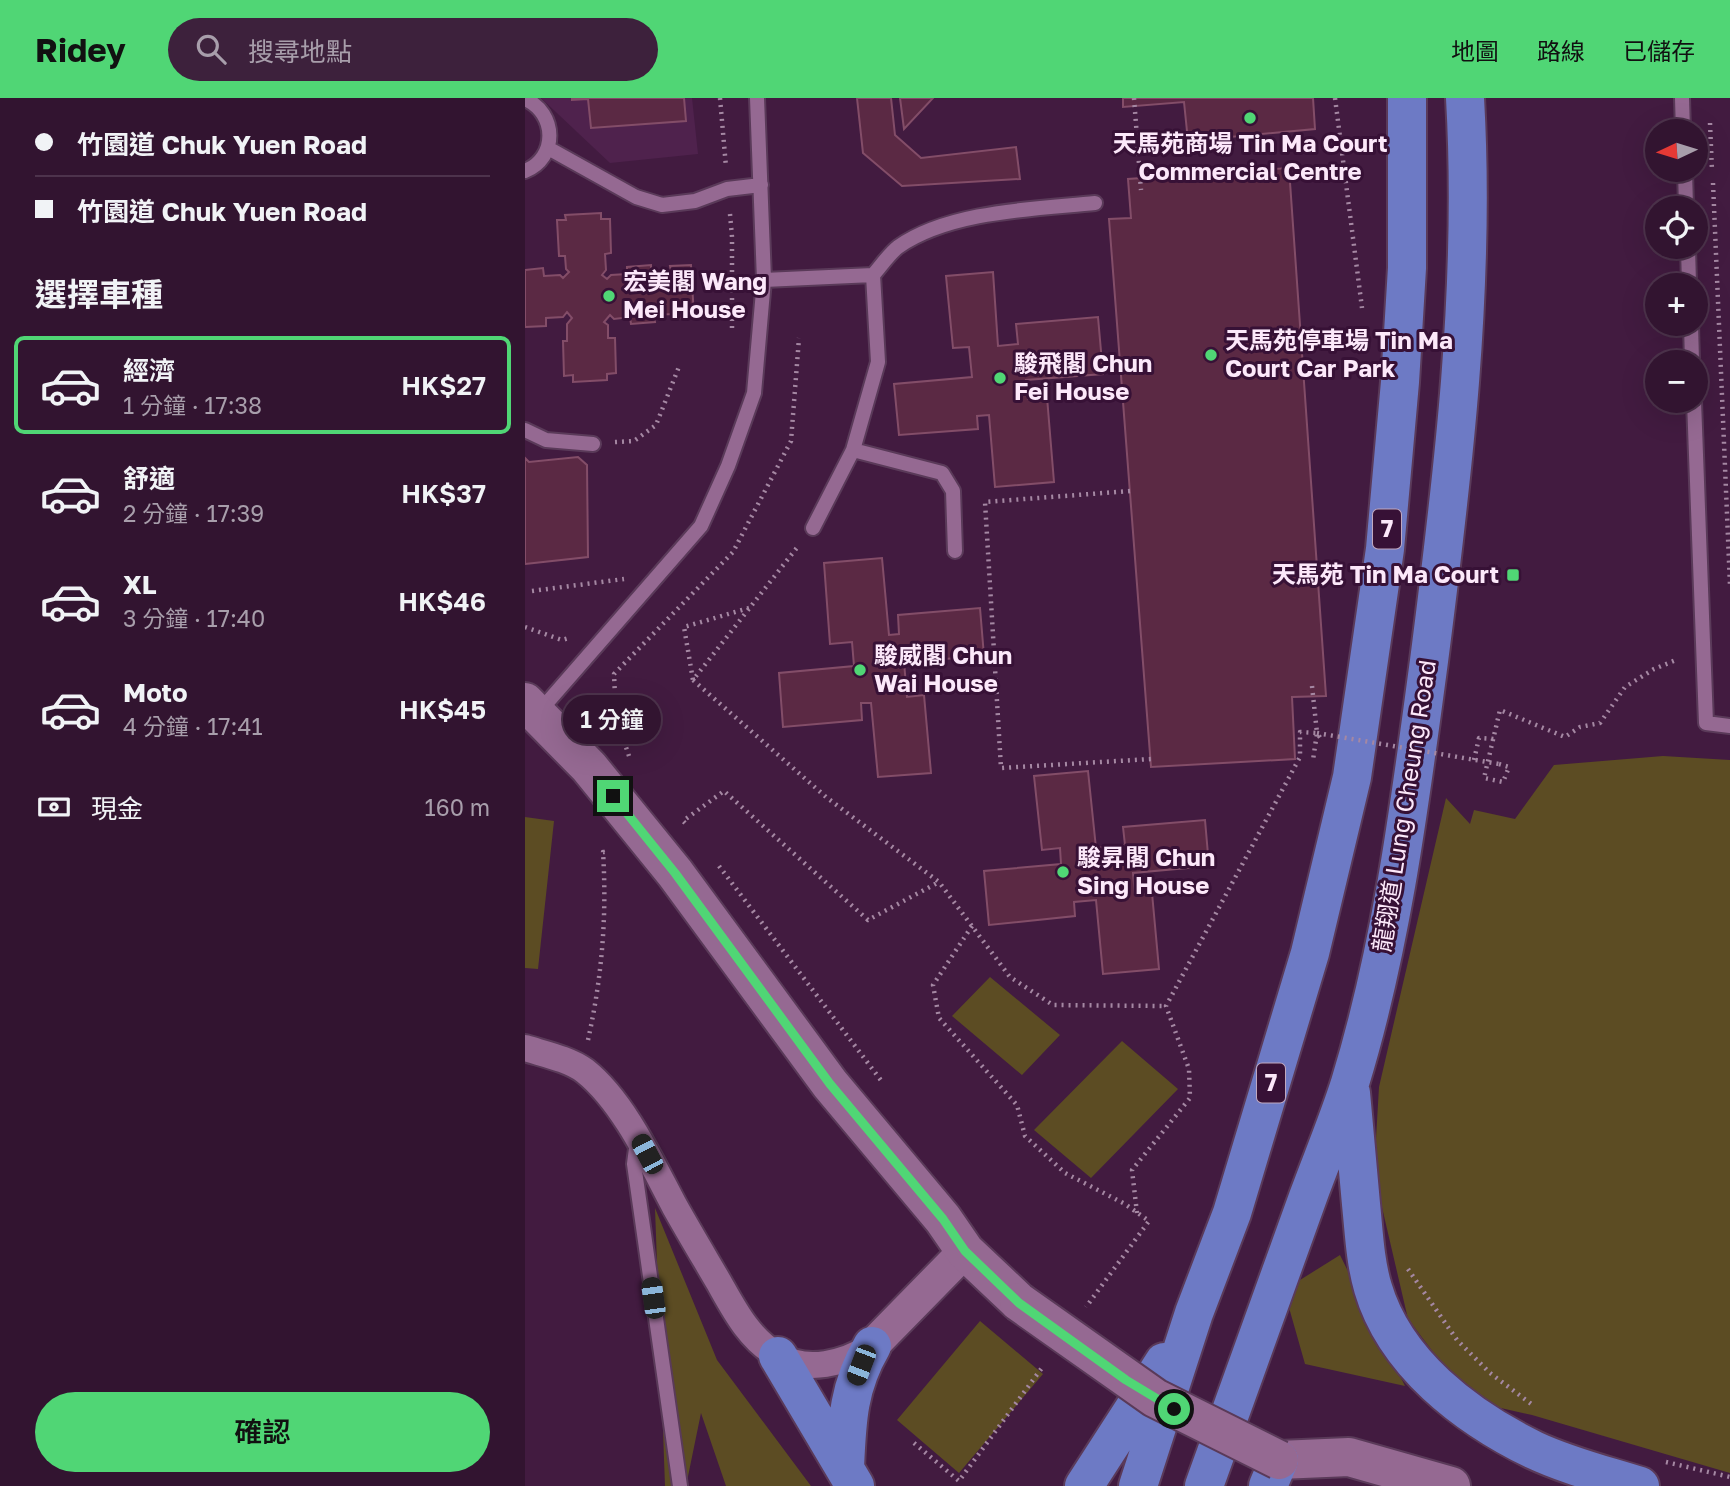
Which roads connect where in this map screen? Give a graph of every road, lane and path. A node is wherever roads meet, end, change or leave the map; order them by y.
1 (757, 98) edge
2 (1134, 98) edge
3 (1335, 98) edge
4 (1407, 98) edge
5 (1465, 98) edge
6 (1682, 98) edge
7 (525, 99) edge
8 (1710, 112) dead end
9 (1683, 119) edge
10 (548, 148) junction
11 (525, 171) edge
12 (761, 185) junction
13 (1141, 190) dead end
14 (1095, 203) dead end
15 (732, 237) dead end
16 (873, 275) junction
17 (764, 280) junction
18 (1362, 308) dead end
19 (799, 338) dead end
20 (733, 341) dead end
21 (680, 364) dead end
22 (1694, 413) edge
23 (525, 430) edge
24 (593, 444) joint
25 (853, 450) junction
26 (1130, 491) dead end
27 (813, 528) joint
28 (955, 551) dead end
29 (1730, 585) edge
30 (623, 587) dead end
31 (533, 591) dead end
32 (749, 608) junction
33 (525, 627) edge
34 (571, 637) dead end
35 (1676, 660) dead end
36 (693, 680) junction
37 (1312, 685) dead end
38 (531, 708) edge
39 (1730, 726) edge
40 (1317, 733) junction
41 (1494, 739) junction
42 (1151, 759) dead end
43 (1313, 760) dead end
44 (1474, 760) junction
45 (634, 761) dead end
46 (675, 810) dead end
47 (684, 821) junction
48 (692, 831) dead end
49 (609, 852) dead end
50 (716, 863) dead end
51 (939, 882) junction
52 (972, 926) junction
53 (1166, 1006) junction
54 (586, 1046) dead end
55 (525, 1048) edge
56 (883, 1083) dead end
57 (1350, 1084) junction
58 (638, 1136) junction
59 (1137, 1213) junction
60 (971, 1257) junction
61 (1404, 1261) dead end
62 (1083, 1311) dead end
63 (1194, 1313) junction
64 (872, 1346) junction
65 (778, 1356) junction
66 (1050, 1356) dead end
67 (1535, 1406) dead end
68 (914, 1443) dead end
69 (1274, 1473) edge
70 (1651, 1473) edge
71 (850, 1477) edge
72 (1730, 1477) edge
73 (1443, 1484) edge
74 (680, 1486) edge
75 (1084, 1486) edge
76 (1138, 1486) edge
77 (1203, 1486) edge
78 (1311, 1486) edge

1 - 12 lane
2 - 13 path
3 - 18 path
4 - 63 highway, 7
5 - 57 highway, 龍翔道 Lung Cheung Road
6 - 9 lane
7 - 10 lane
8 - 29 path
10 - 11 lane
10 - 12 lane
12 - 17 lane
14 - 16 lane
15 - 20 path
16 - 17 lane
16 - 25 lane
17 - 38 lane
19 - 45 path
21 - 24 path
22 - 39 lane
23 - 24 lane
25 - 27 lane
25 - 28 lane
26 - 42 path
27 - 32 path
30 - 31 path
32 - 36 path
32 - 36 path
33 - 34 path
35 - 41 path
36 - 51 path
37 - 40 path
38 - 60 main road
40 - 43 path
40 - 44 path, bridge
40 - 53 path
41 - 44 path
41 - 44 path, bridge
46 - 47 path
47 - 48 path
47 - 51 path
49 - 54 path
50 - 56 path
51 - 52 path
52 - 53 path
52 - 59 path
53 - 59 path
55 - 58 street
57 - 70 highway
57 - 77 highway, 龍翔道 Lung Cheung Road
58 - 65 street
58 - 74 lane
59 - 62 path
60 - 64 street
60 - 69 main road, bridge
61 - 67 path
63 - 75 highway
63 - 76 highway, 7
64 - 65 street
64 - 71 highway
65 - 71 highway
66 - 68 path
69 - 73 main road
69 - 78 main road
70 - 72 path

